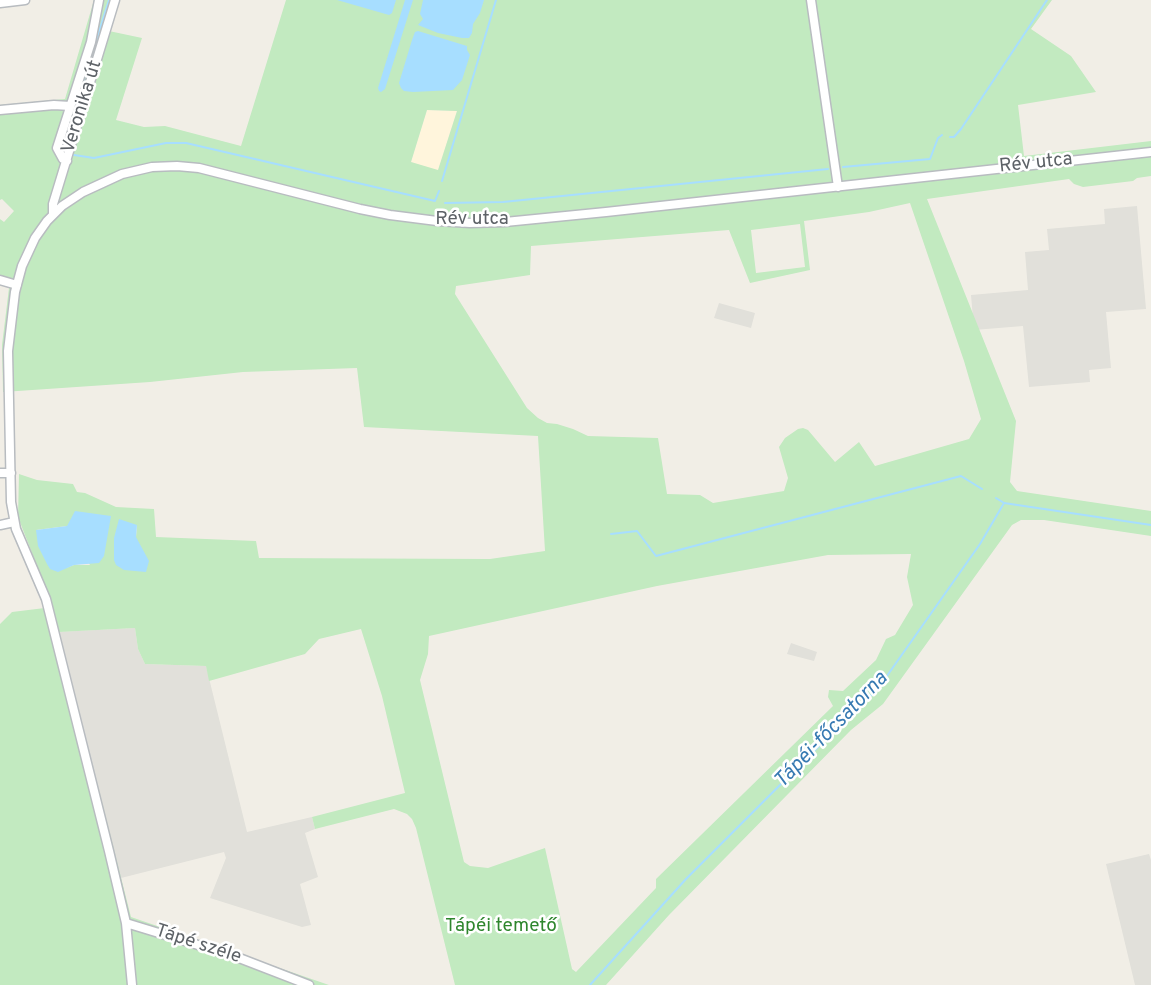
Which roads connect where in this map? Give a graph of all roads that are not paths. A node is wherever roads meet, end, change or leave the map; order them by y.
1 (25, 0) edge
2 (99, 0) edge
3 (115, 0) edge
4 (811, 0) edge
5 (0, 3) edge
6 (70, 106) junction
7 (0, 110) edge
8 (1151, 152) edge
9 (67, 161) junction
10 (838, 187) junction
11 (53, 214) junction
12 (0, 280) edge
13 (17, 285) junction
14 (4, 394) edge
15 (0, 473) edge
16 (10, 473) junction
17 (14, 522) junction
18 (0, 526) edge
19 (126, 923) junction
20 (132, 985) edge
21 (309, 985) edge

1 - 5 street
2 - 6 street
3 - 9 street, Veronika út
4 - 10 street
6 - 7 street
6 - 9 street
8 - 10 street, Rév utca
9 - 11 street, Veronika út
10 - 11 street, Rév utca
11 - 13 street, Rév utca
12 - 13 street
13 - 14 street, Rév utca
14 - 16 street, Rév utca
15 - 16 street
16 - 17 street, Rév utca
17 - 18 street
17 - 19 street, Rév utca
19 - 20 street, Rév utca
19 - 21 street, Tápé széle

